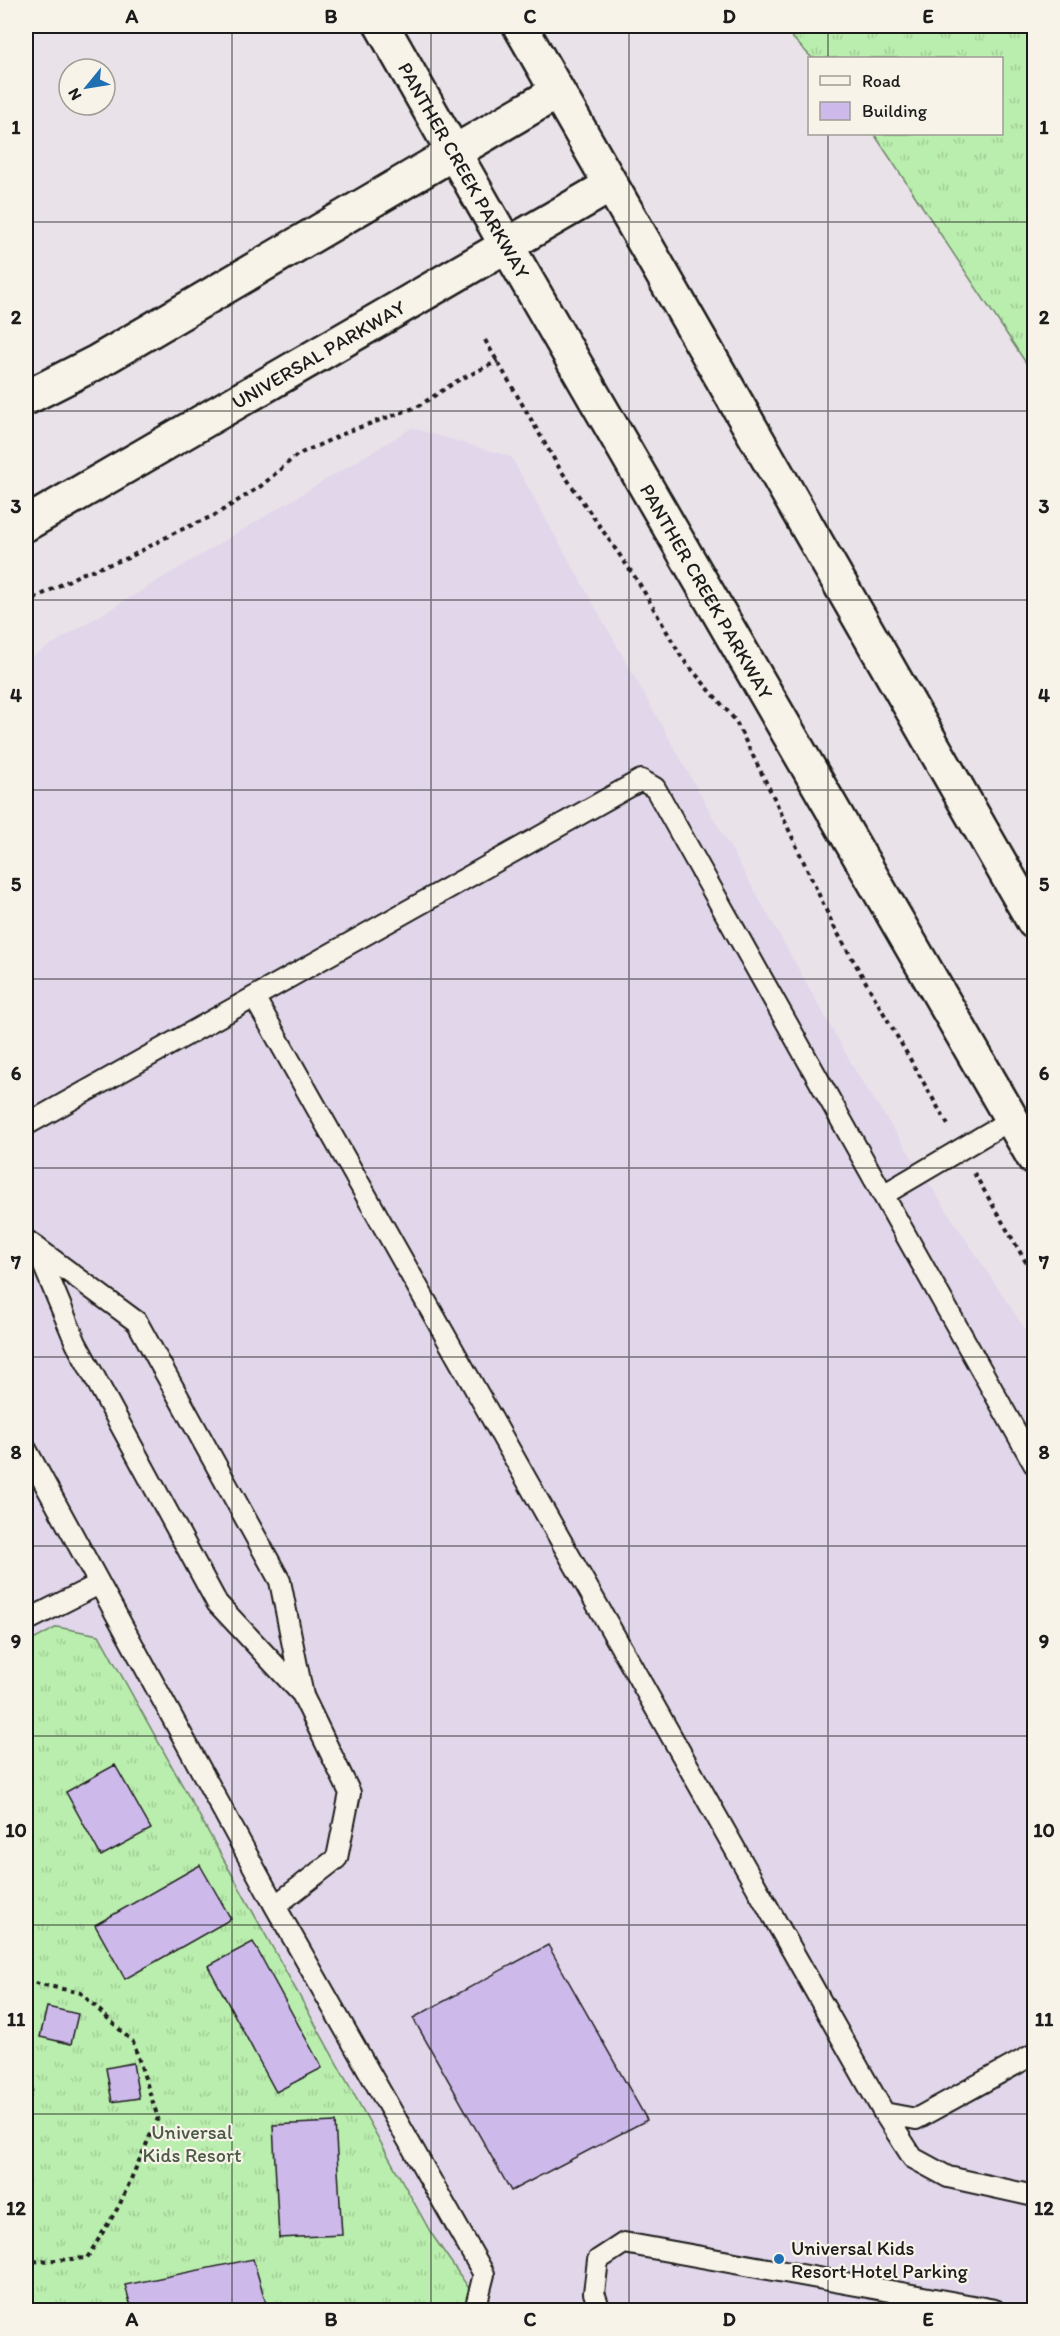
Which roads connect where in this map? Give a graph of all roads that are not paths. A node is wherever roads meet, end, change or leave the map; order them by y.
1 (382, 26) edge
2 (520, 26) edge
3 (557, 92) junction
4 (454, 153) junction
5 (611, 185) junction
6 (507, 246) junction
7 (26, 398) edge
8 (26, 524) edge
9 (1035, 922) edge
10 (254, 997) junction
11 (1012, 1119) junction
12 (26, 1125) edge
13 (1035, 1158) edge
14 (883, 1195) junction
15 (31, 1244) edge
16 (26, 1449) edge
17 (1035, 1464) edge
18 (99, 1584) junction
19 (26, 1621) edge
20 (303, 1696) junction
21 (275, 1906) junction
22 (1035, 2054) edge
23 (884, 2113) junction
24 (1035, 2196) edge
25 (475, 2310) edge
26 (600, 2310) edge
27 (995, 2310) edge

1 - 4 main road, PANTHER CREEK PARKWAY
2 - 3 main road
3 - 4 main road
3 - 5 main road
4 - 6 main road, PANTHER CREEK PARKWAY
4 - 7 main road
5 - 6 main road, UNIVERSAL PARKWAY
5 - 9 main road
6 - 8 main road, UNIVERSAL PARKWAY
6 - 11 main road, PANTHER CREEK PARKWAY
10 - 12 lane
10 - 14 lane
10 - 23 lane
11 - 13 main road, PANTHER CREEK PARKWAY
11 - 14 lane
14 - 17 lane
15 - 20 lane
15 - 20 lane
16 - 18 lane
18 - 19 lane
18 - 21 lane
20 - 21 lane
21 - 25 lane
22 - 23 lane
23 - 24 lane
26 - 27 lane

